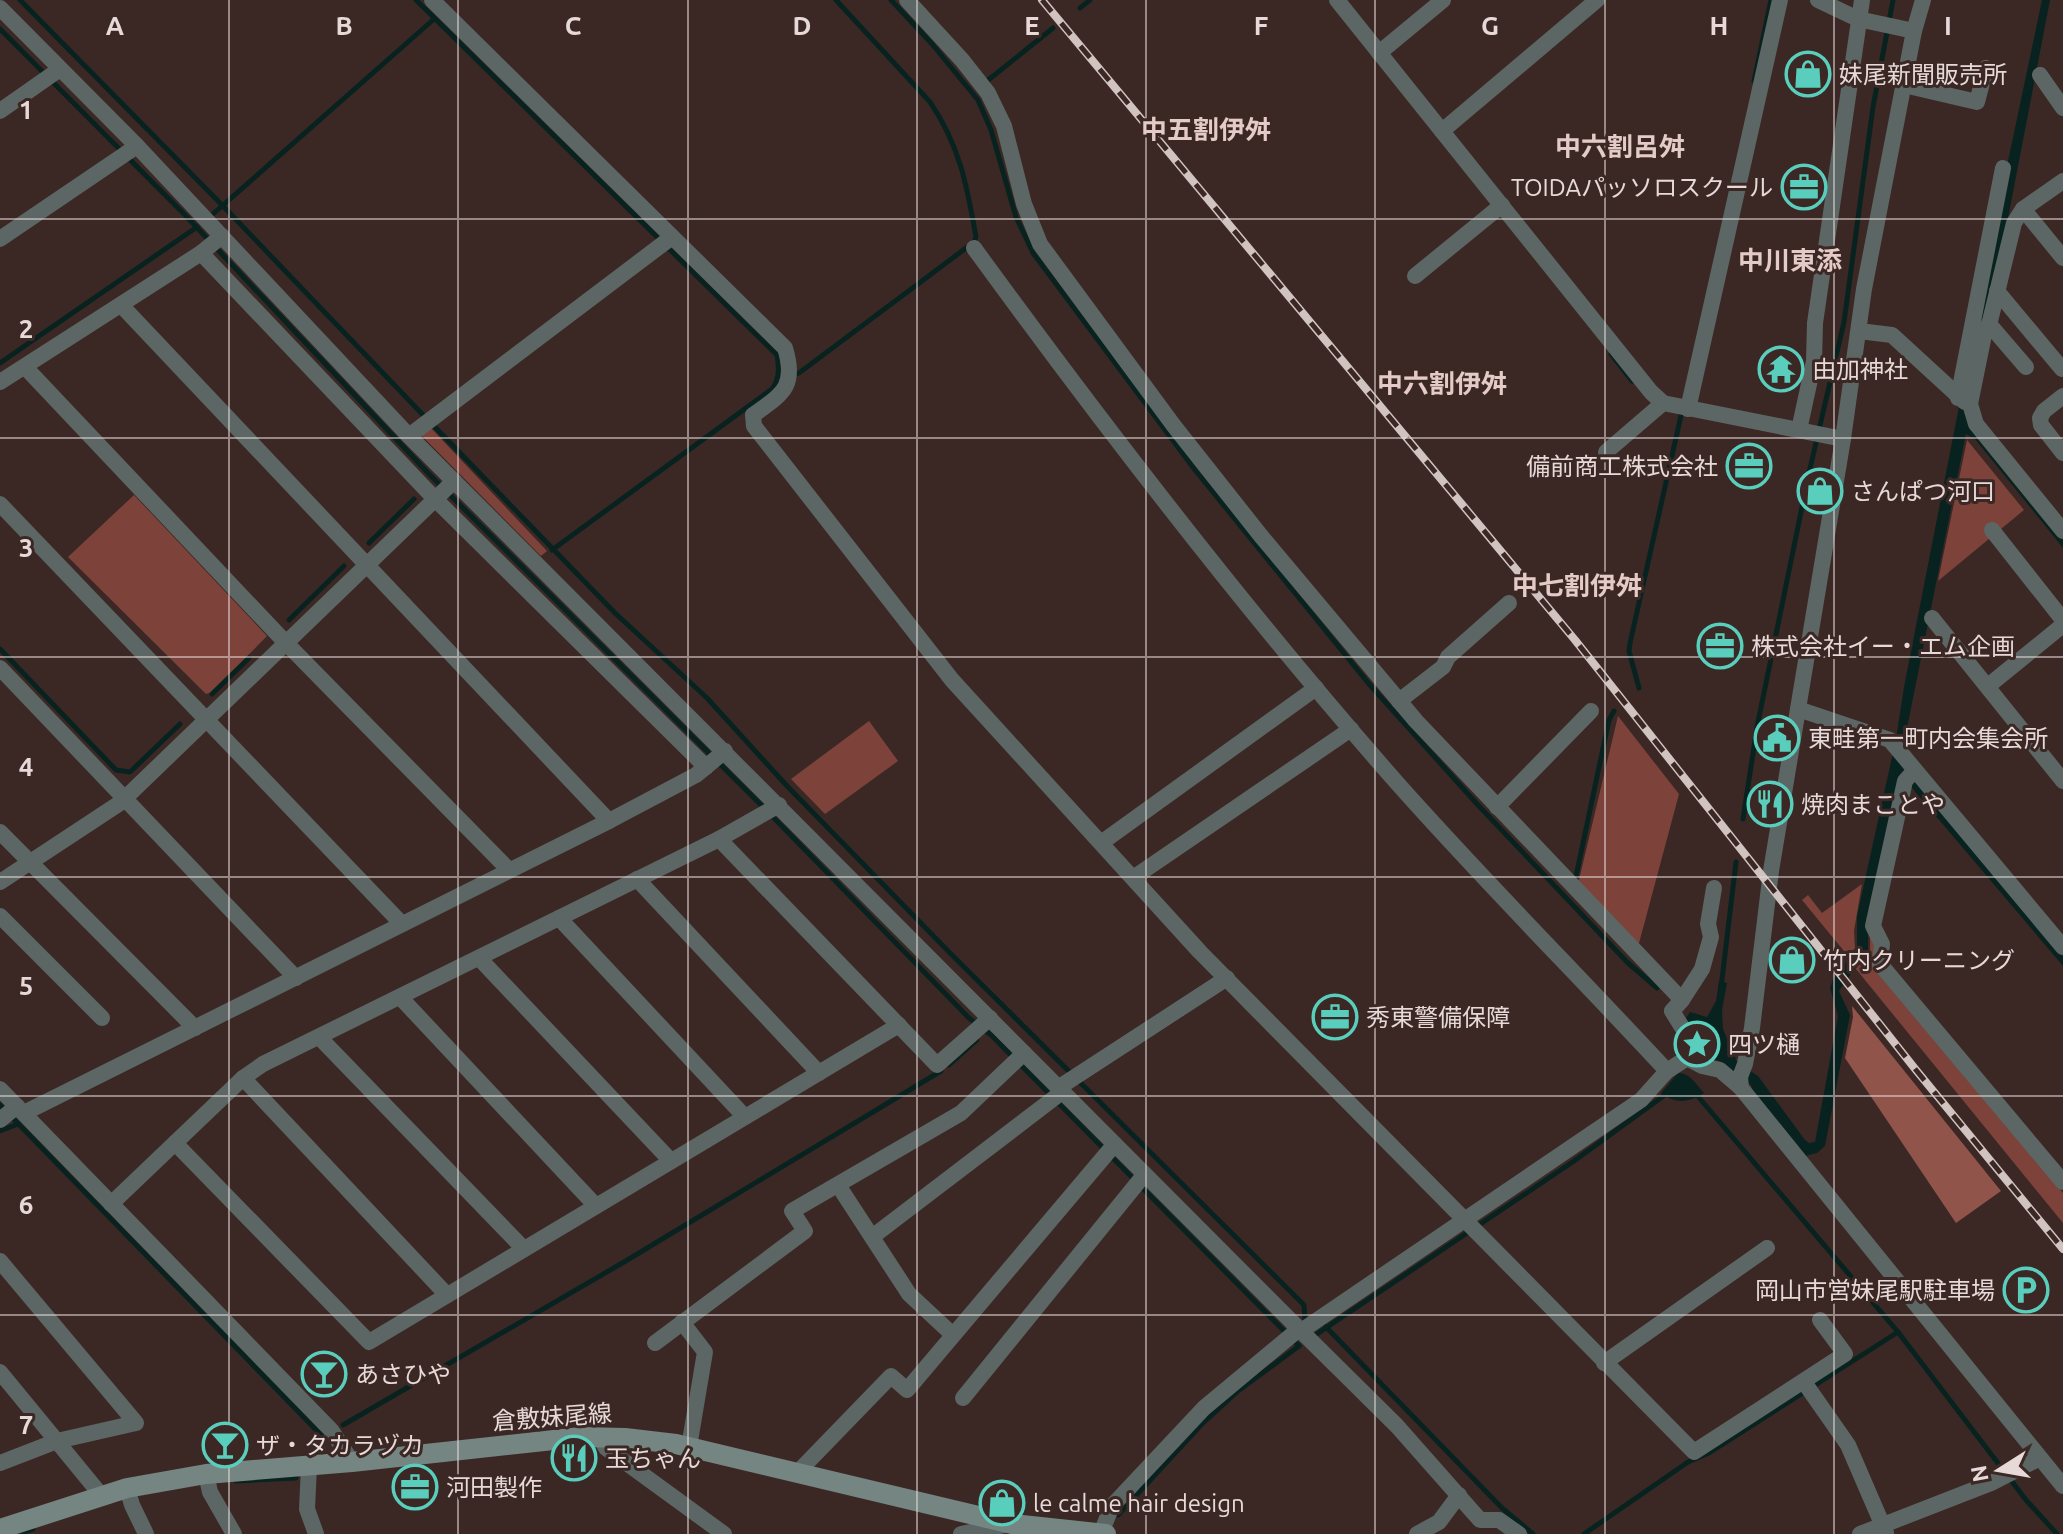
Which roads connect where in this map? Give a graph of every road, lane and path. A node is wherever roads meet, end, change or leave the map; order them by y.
1 (432, 0) edge
2 (907, 0) edge
3 (1337, 0) edge
4 (1443, 0) edge
5 (1597, 0) edge
6 (1780, 0) edge
7 (1818, 0) edge
8 (1862, 0) edge
9 (1923, 0) edge
10 (0, 8) edge
11 (1858, 19) junction
12 (1914, 31) junction
13 (1379, 53) junction
14 (1986, 68) dead end
15 (52, 75) junction
16 (2040, 75) dead end
17 (1904, 85) junction
18 (2063, 108) edge
19 (0, 111) edge
20 (1442, 131) junction
21 (129, 151) junction
22 (2003, 168) dead end
23 (2063, 181) edge
24 (1498, 209) junction
25 (2023, 209) junction
26 (2001, 225) junction
27 (0, 239) edge
28 (665, 242) junction
29 (212, 244) junction
30 (974, 248) dead end
31 (2063, 258) edge
32 (1415, 276) dead end
33 (1997, 291) junction
34 (121, 305) junction
35 (1989, 324) junction
36 (1859, 331) junction
37 (25, 367) junction
38 (2026, 367) dead end
39 (2062, 369) edge
40 (0, 382) edge
41 (2063, 396) edge
42 (1964, 401) junction
43 (1672, 407) junction
44 (1812, 433) junction
45 (409, 436) junction
46 (1843, 439) junction
47 (1606, 452) dead end
48 (2063, 453) edge
49 (444, 490) junction
50 (0, 504) edge
51 (1992, 530) dead end
52 (2063, 531) edge
53 (368, 564) junction
54 (1509, 603) dead end
55 (1932, 618) dead end
56 (2063, 623) edge
57 (286, 643) junction
58 (0, 668) edge
59 (1988, 686) junction
60 (1316, 688) junction
61 (1399, 701) junction
62 (1798, 709) junction
63 (1591, 711) dead end
64 (206, 720) junction
65 (1351, 729) junction
66 (715, 759) junction
67 (1911, 775) junction
68 (2063, 781) edge
69 (126, 797) junction
70 (1497, 807) junction
71 (771, 809) junction
72 (609, 821) junction
73 (0, 832) edge
74 (719, 839) junction
75 (1101, 843) junction
76 (29, 862) junction
77 (509, 870) junction
78 (1133, 878) junction
79 (637, 879) junction
80 (0, 882) edge
81 (1714, 888) dead end
82 (0, 916) edge
83 (559, 918) junction
84 (402, 924) junction
85 (2063, 947) edge
86 (479, 958) junction
87 (296, 978) junction
88 (1227, 978) junction
89 (400, 997) junction
90 (1682, 1000) junction
91 (102, 1018) dead end
92 (984, 1024) junction
93 (899, 1025) junction
94 (195, 1028) junction
95 (319, 1037) junction
96 (1018, 1058) junction
97 (1694, 1062) junction
98 (1667, 1071) junction
99 (819, 1073) junction
100 (1742, 1076) junction
101 (243, 1078) junction
102 (0, 1089) edge
103 (1057, 1094) junction
104 (11, 1113) edge
105 (745, 1117) junction
106 (175, 1143) junction
107 (1109, 1150) junction
108 (671, 1161) junction
109 (1139, 1181) junction
110 (2063, 1182) edge
111 (838, 1185) junction
112 (111, 1204) junction
113 (596, 1206) junction
114 (1471, 1226) junction
115 (872, 1237) junction
116 (1767, 1248) dead end
117 (524, 1249) junction
118 (0, 1261) edge
119 (447, 1295) junction
120 (1820, 1320) dead end
121 (682, 1322) junction
122 (953, 1335) junction
123 (1299, 1336) junction
124 (655, 1343) dead end
125 (1604, 1363) junction
126 (0, 1372) edge
127 (1808, 1387) junction
128 (963, 1398) dead end
129 (600, 1437) junction
130 (57, 1441) junction
131 (689, 1447) junction
132 (2040, 1458) junction
133 (352, 1462) junction
134 (0, 1463) edge
135 (309, 1466) junction
136 (797, 1473) junction
137 (208, 1482) junction
138 (2063, 1486) edge
139 (101, 1495) junction
140 (1459, 1495) junction
141 (129, 1496) junction
142 (1012, 1524) junction
143 (0, 1529) edge
144 (1884, 1529) edge
145 (719, 1533) edge
146 (146, 1534) edge
147 (234, 1534) edge
148 (316, 1534) edge
149 (961, 1534) edge
150 (1103, 1534) edge
151 (1417, 1534) edge
152 (1519, 1534) edge
153 (1860, 1534) edge

1 - 28 street
2 - 61 street
3 - 13 street
4 - 13 street
5 - 20 street
6 - 43 street
7 - 11 street
8 - 11 street
9 - 12 street
10 - 15 street
11 - 12 street
11 - 44 street
12 - 17 street
13 - 20 street
14 - 17 street
15 - 19 street
15 - 21 street
16 - 18 street
17 - 36 street
20 - 24 street
21 - 27 street
21 - 29 street
22 - 26 street
23 - 25 street
24 - 32 street
24 - 43 street
25 - 26 street
25 - 31 street
26 - 33 street
26 - 42 street
28 - 45 street
28 - 75 street
29 - 34 street
29 - 45 street
29 - 49 street
30 - 60 street
33 - 35 street
33 - 39 street
34 - 37 street
34 - 53 street
35 - 38 street
35 - 42 street
36 - 42 street
36 - 46 street
37 - 40 street
37 - 57 street
41 - 48 street
42 - 52 street
43 - 44 street
43 - 47 street
44 - 46 street
45 - 49 street
46 - 62 street
49 - 53 street
49 - 66 street
49 - 66 street
50 - 64 street
51 - 56 street
53 - 57 street
53 - 72 street
54 - 61 street
55 - 59 street
56 - 59 street
57 - 64 street
57 - 77 street
58 - 69 street
59 - 68 street
60 - 65 street
60 - 75 street
61 - 70 street
62 - 67 street
62 - 100 street
63 - 70 street
64 - 69 street
64 - 84 street
65 - 78 street
65 - 98 street
66 - 71 street
66 - 72 street
67 - 85 street
67 - 110 street
69 - 76 street
69 - 87 street
70 - 90 street
71 - 74 street
71 - 92 street
72 - 77 street
73 - 76 street
74 - 79 street
74 - 93 street
75 - 78 street
76 - 80 street
76 - 94 street
77 - 84 street
78 - 88 street
79 - 83 street
79 - 99 street
81 - 90 street
82 - 91 street
83 - 86 street
83 - 105 street
84 - 87 street
86 - 89 street
86 - 108 street
87 - 94 street
88 - 103 street
88 - 114 street
89 - 95 street
89 - 113 street
90 - 97 street
92 - 93 street
92 - 96 street
93 - 99 street
94 - 104 street
95 - 101 street
95 - 117 street
96 - 103 street
96 - 111 street
97 - 98 street
97 - 100 street
98 - 114 street
99 - 105 street
100 - 132 street
101 - 106 street
101 - 119 street
102 - 104 street
103 - 107 street
103 - 115 street
104 - 112 street
105 - 108 street
106 - 112 street
106 - 119 street
107 - 109 street
107 - 122 street
108 - 113 street
109 - 123 street
109 - 128 street
111 - 115 street
111 - 121 street
112 - 133 street
113 - 117 street
114 - 123 street
114 - 125 street
115 - 122 street
116 - 125 street
117 - 119 street
118 - 130 street
120 - 127 street
121 - 124 street
121 - 131 street
122 - 136 street
123 - 140 street
123 - 150 street
125 - 127 street
126 - 130 street
127 - 144 street
129 - 131 main road, 倉敷妹尾線
129 - 133 main road, 倉敷妹尾線
129 - 145 street
130 - 134 street
130 - 139 street
131 - 136 main road, 倉敷妹尾線
132 - 138 street
132 - 144 street
133 - 135 main road, 倉敷妹尾線
135 - 137 main road, 倉敷妹尾線
135 - 148 street
136 - 142 main road, 倉敷妹尾線
137 - 141 main road, 倉敷妹尾線
137 - 147 street
139 - 141 main road, 倉敷妹尾線
139 - 143 main road, 倉敷妹尾線
140 - 151 street
140 - 152 street
141 - 146 street
142 - 149 street
142 - 150 main road, 倉敷妹尾線
144 - 153 street

